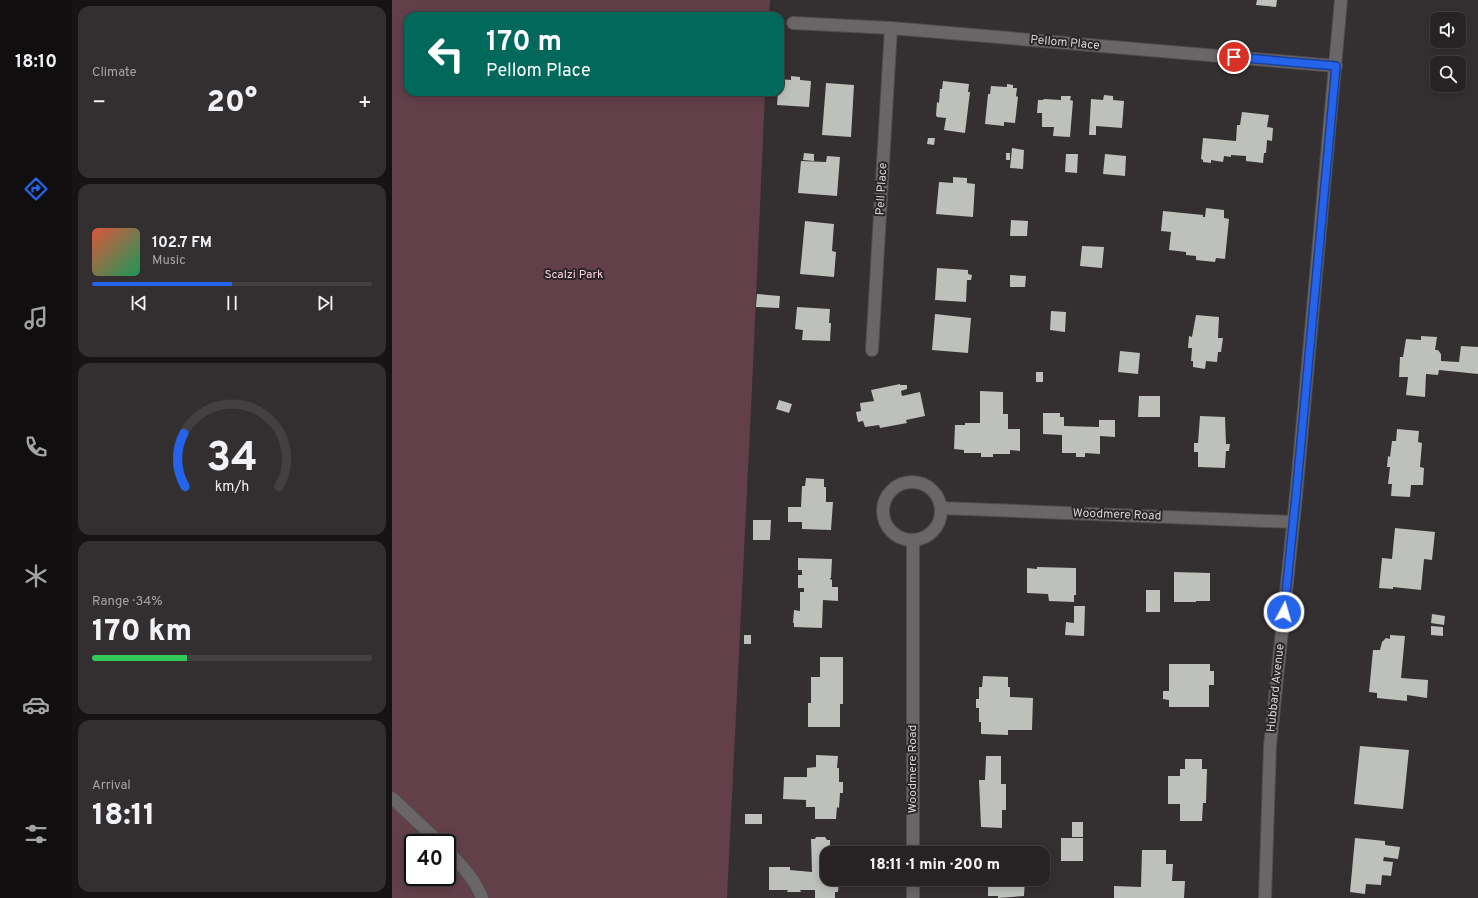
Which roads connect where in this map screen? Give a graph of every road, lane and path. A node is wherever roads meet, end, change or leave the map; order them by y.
1 (1342, 0) edge
2 (793, 23) dead end
3 (891, 28) junction
4 (1336, 66) junction
5 (872, 350) dead end
6 (941, 508) junction
7 (1293, 522) junction
8 (913, 541) junction
9 (392, 798) edge
10 (430, 834) edge
11 (913, 846) edge
12 (456, 860) edge
13 (913, 886) edge
14 (482, 898) edge
15 (913, 898) edge
16 (1265, 898) edge

1 - 4 street, Hubbard Avenue
2 - 3 street, Pellom Place
3 - 4 street, Pellom Place
3 - 5 street, Pell Place
4 - 7 street, Hubbard Avenue
6 - 7 street, Woodmere Road
6 - 8 street
6 - 8 street
7 - 16 street, Hubbard Avenue
8 - 11 street, Woodmere Road
9 - 10 street
12 - 14 street
13 - 15 street

